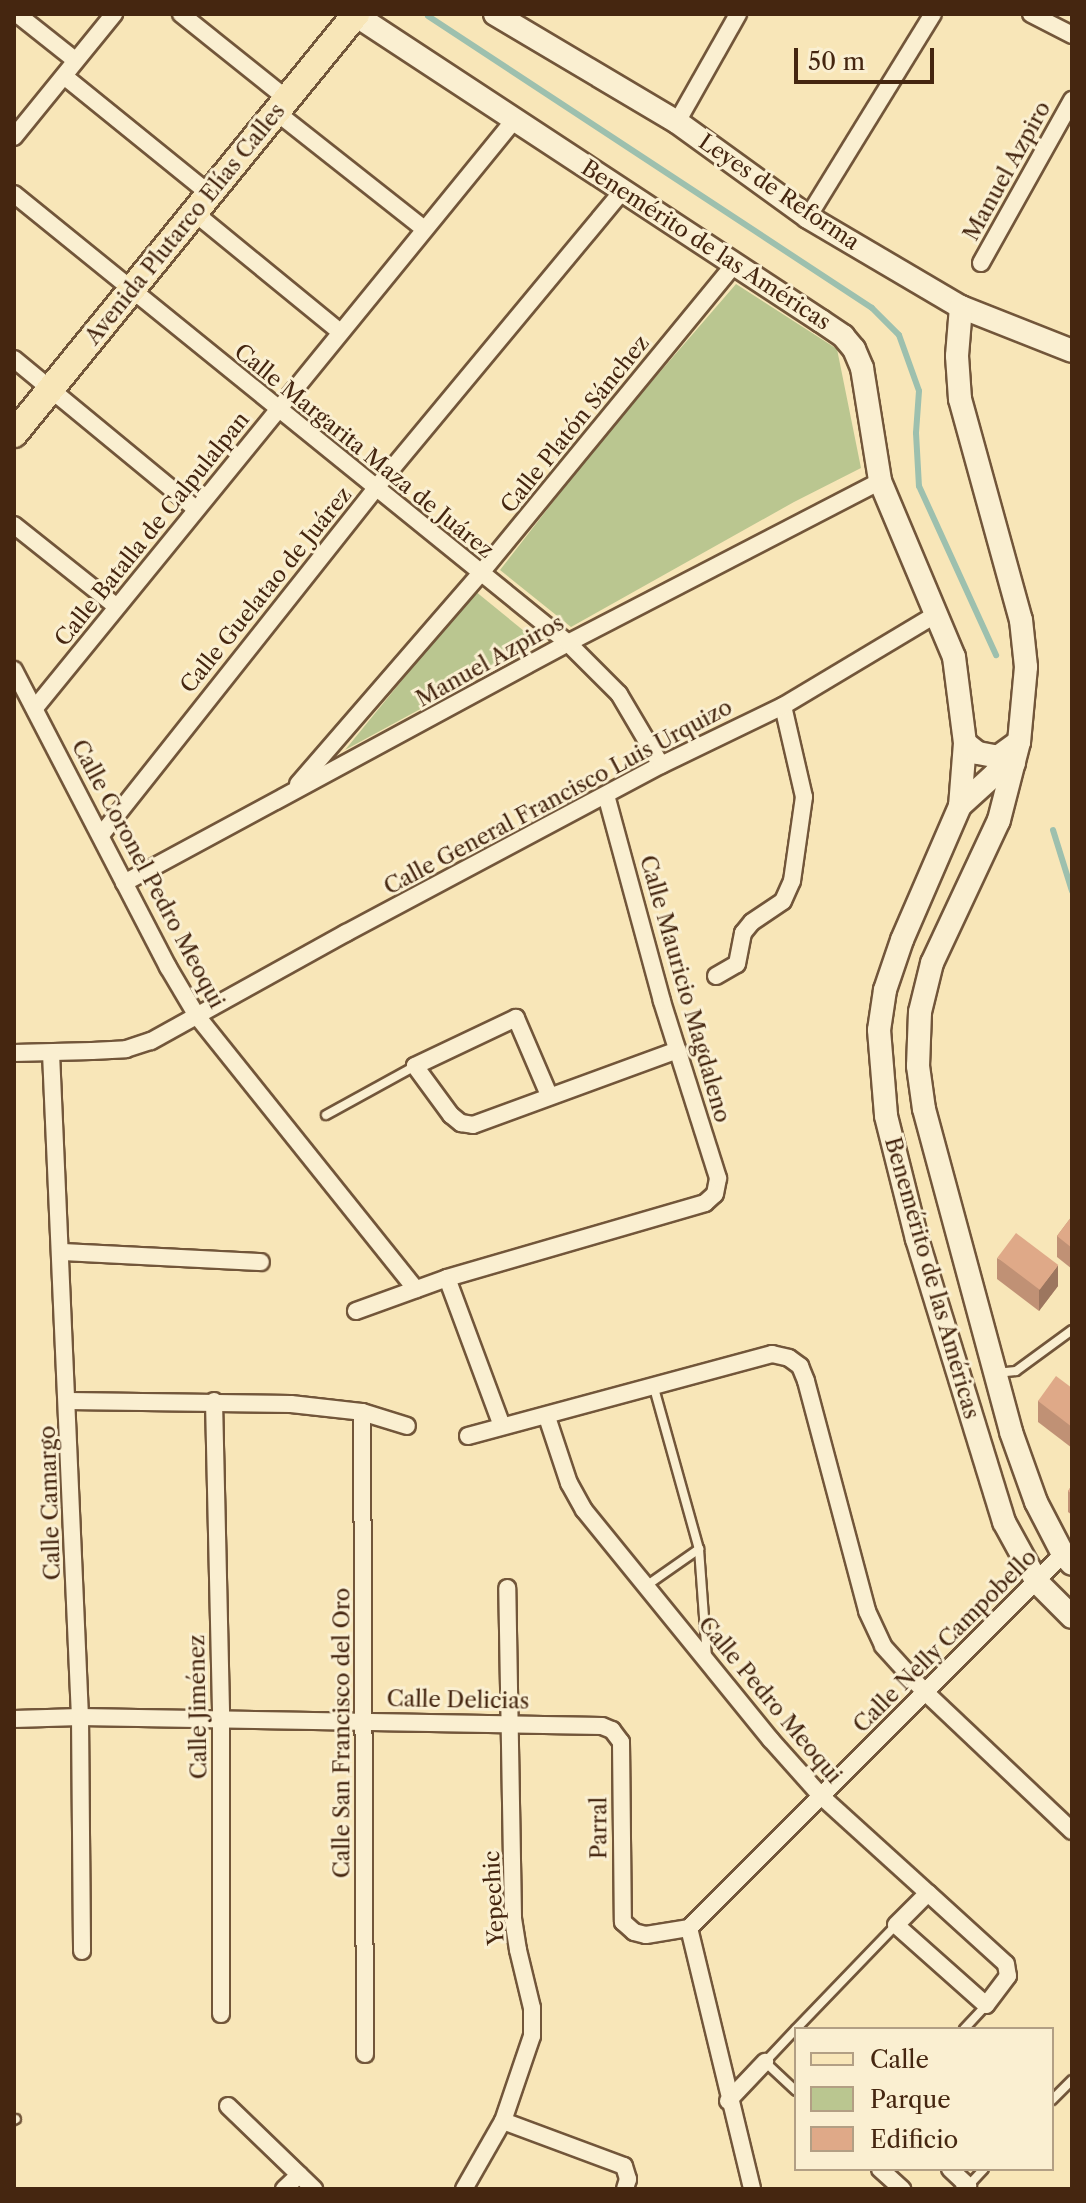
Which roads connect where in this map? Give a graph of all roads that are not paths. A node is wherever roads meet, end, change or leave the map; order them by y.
1 (17, 14) edge
2 (114, 14) edge
3 (181, 14) edge
4 (355, 14) edge
5 (495, 14) edge
6 (738, 14) edge
7 (933, 14) edge
8 (1031, 14) edge
9 (1072, 35) edge
10 (75, 60) junction
11 (64, 76) junction
12 (1072, 100) edge
13 (281, 106) junction
14 (515, 119) junction
15 (677, 122) junction
16 (14, 137) edge
17 (622, 191) junction
18 (14, 194) edge
19 (204, 204) junction
20 (808, 217) junction
21 (424, 229) junction
22 (981, 263) dead end
23 (734, 265) junction
24 (132, 290) junction
25 (961, 307) junction
26 (339, 331) junction
27 (1072, 351) edge
28 (14, 359) edge
29 (51, 389) junction
30 (277, 410) junction
31 (14, 434) edge
32 (880, 481) junction
33 (375, 489) junction
34 (196, 509) junction
35 (14, 525) edge
36 (480, 574) junction
37 (116, 606) junction
38 (937, 614) junction
39 (568, 643) junction
40 (14, 670) edge
41 (783, 706) junction
42 (35, 708) junction
43 (965, 743) junction
44 (1016, 753) junction
45 (661, 765) junction
46 (292, 792) junction
47 (606, 795) junction
48 (960, 806) junction
49 (101, 835) junction
50 (124, 883) junction
51 (716, 976) dead end
52 (197, 1016) junction
53 (678, 1050) junction
54 (14, 1053) edge
55 (51, 1053) junction
56 (415, 1066) junction
57 (549, 1095) junction
58 (924, 1109) junction
59 (326, 1115) dead end
60 (886, 1116) junction
61 (61, 1252) junction
62 (261, 1262) dead end
63 (447, 1278) junction
64 (416, 1289) junction
65 (356, 1311) dead end
66 (1072, 1330) edge
67 (996, 1374) junction
68 (654, 1388) junction
69 (68, 1401) junction
70 (214, 1401) junction
71 (362, 1412) junction
72 (547, 1417) junction
73 (407, 1426) dead end
74 (502, 1426) junction
75 (468, 1436) dead end
76 (699, 1549) junction
77 (1067, 1559) edge
78 (1037, 1582) junction
79 (646, 1586) junction
80 (507, 1588) dead end
81 (1072, 1617) edge
82 (707, 1659) junction
83 (923, 1690) junction
84 (80, 1717) junction
85 (14, 1719) edge
86 (221, 1721) junction
87 (364, 1722) junction
88 (510, 1722) junction
89 (612, 1730) joint
90 (821, 1796) junction
91 (1072, 1831) edge
92 (928, 1893) junction
93 (896, 1925) junction
94 (689, 1928) junction
95 (82, 1951) dead end
96 (986, 2005) junction
97 (221, 2014) dead end
98 (798, 2027) edge
99 (966, 2027) edge
100 (794, 2031) edge
101 (365, 2054) dead end
102 (765, 2062) junction
103 (1072, 2080) edge
104 (794, 2089) edge
105 (1054, 2098) edge
106 (728, 2101) junction
107 (228, 2106) dead end
108 (503, 2121) junction
109 (882, 2171) edge
110 (952, 2171) edge
111 (982, 2171) edge
112 (299, 2175) junction
113 (966, 2187) edge
114 (284, 2189) edge
115 (314, 2189) edge
116 (464, 2189) edge
117 (625, 2189) edge
118 (752, 2189) edge
119 (902, 2189) edge

1 - 10 street
2 - 10 street
3 - 13 street
4 - 13 main road, Avenida Plutarco Elías Calles
4 - 14 street, Benemérito de las Américas
5 - 15 street, Leyes de Reforma
6 - 15 street
7 - 20 street
8 - 9 street
10 - 11 street
11 - 16 street
11 - 19 street
12 - 22 street, Manuel Azpiro
13 - 19 main road, Avenida Plutarco Elías Calles
13 - 21 street
14 - 17 street, Benemérito de las Américas
14 - 21 street, Calle Batalla de Calpulalpan
15 - 20 street, Leyes de Reforma
17 - 23 street, Benemérito de las Américas
17 - 33 street, Calle Guelatao de Juárez
18 - 24 street, Calle Margarita Maza de Juárez
19 - 24 main road, Avenida Plutarco Elías Calles
19 - 26 street
20 - 25 street, Leyes de Reforma
21 - 26 street, Calle Batalla de Calpulalpan
23 - 32 street, Benemérito de las Américas
23 - 36 street, Calle Platón Sánchez
24 - 29 main road, Avenida Plutarco Elías Calles
24 - 30 street, Calle Margarita Maza de Juárez
25 - 27 street, Leyes de Reforma
25 - 44 street, Benemérito de las Américas
26 - 30 street, Calle Batalla de Calpulalpan
28 - 29 street
29 - 31 main road, Avenida Plutarco Elías Calles
29 - 34 street
30 - 33 street, Calle Margarita Maza de Juárez
30 - 34 street, Calle Batalla de Calpulalpan
32 - 38 street, Benemérito de las Américas
32 - 39 street, Manuel Azpiros
33 - 36 street, Calle Margarita Maza de Juárez
33 - 49 street, Calle Guelatao de Juárez
34 - 37 street, Calle Batalla de Calpulalpan
35 - 37 street
36 - 39 street, Calle Margarita Maza de Juárez
36 - 46 street, Calle Platón Sánchez
37 - 42 street, Calle Batalla de Calpulalpan
38 - 41 street, Calle General Francisco Luis Urquizo
38 - 43 street, Benemérito de las Américas
39 - 45 street, Calle Margarita Maza de Juárez
39 - 46 street, Manuel Azpiros
40 - 42 street, Calle Coronel Pedro Meoqui
41 - 45 street, Calle General Francisco Luis Urquizo
41 - 51 street
42 - 49 street, Calle Coronel Pedro Meoqui
43 - 44 street
43 - 48 street, Benemérito de las Américas
44 - 48 street
44 - 58 street, Benemérito de las Américas
45 - 47 street, Calle General Francisco Luis Urquizo
46 - 50 street, Manuel Azpiros
47 - 52 street, Calle General Francisco Luis Urquizo
47 - 53 street, Calle Mauricio Magdaleno
48 - 60 street, Benemérito de las Américas
49 - 50 street, Calle Coronel Pedro Meoqui
50 - 52 street, Calle Coronel Pedro Meoqui
52 - 55 street, Calle General Francisco Luis Urquizo
52 - 64 street, Calle Coronel Pedro Meoqui
53 - 57 street
53 - 63 street, Calle Mauricio Magdaleno
54 - 55 street, Calle General Francisco Luis Urquizo
55 - 61 street, Calle Camargo
56 - 57 street
56 - 57 street
56 - 59 lane
58 - 60 street
58 - 67 street, Benemérito de las Américas
60 - 78 street, Benemérito de las Américas
61 - 62 street
61 - 69 street, Calle Camargo
63 - 64 street
63 - 74 street
64 - 65 street
66 - 67 lane
67 - 77 street, Benemérito de las Américas
68 - 72 street
68 - 76 lane
68 - 83 street
69 - 70 street
69 - 84 street, Calle Camargo
70 - 71 street
70 - 86 street, Calle Jiménez
71 - 73 street
71 - 87 street, Calle San Francisco del Oro
72 - 74 street
72 - 79 street, Calle Pedro Meoqui
74 - 75 street
76 - 79 lane
76 - 82 lane
77 - 78 street, Calle Nelly Campobello
78 - 81 street, Benemérito de las Américas
78 - 83 street, Calle Nelly Campobello
79 - 82 street, Calle Pedro Meoqui
80 - 88 street, Yepechic
82 - 90 street, Calle Pedro Meoqui
83 - 90 street, Calle Nelly Campobello
83 - 91 street
84 - 85 street, Calle Delicias
84 - 86 street, Calle Delicias
84 - 95 street, Calle Camargo
86 - 87 street, Calle Delicias
86 - 97 street, Calle Jiménez
87 - 88 street, Calle Delicias
87 - 101 street, Calle San Francisco del Oro
88 - 89 street, Calle Delicias
88 - 108 street, Yepechic
89 - 94 street, Parral
90 - 92 street, Calle Pedro Meoqui
90 - 94 street, Calle Nelly Campobello
92 - 93 street
92 - 96 street, Calle Pedro Meoqui
93 - 96 street
93 - 98 lane
94 - 106 street
96 - 99 lane
100 - 102 lane
102 - 104 lane
102 - 106 street
103 - 105 lane
106 - 118 street
107 - 112 street
108 - 116 street, Yepechic
108 - 117 street
109 - 119 street
110 - 113 street
111 - 113 lane
112 - 114 street
112 - 115 street

